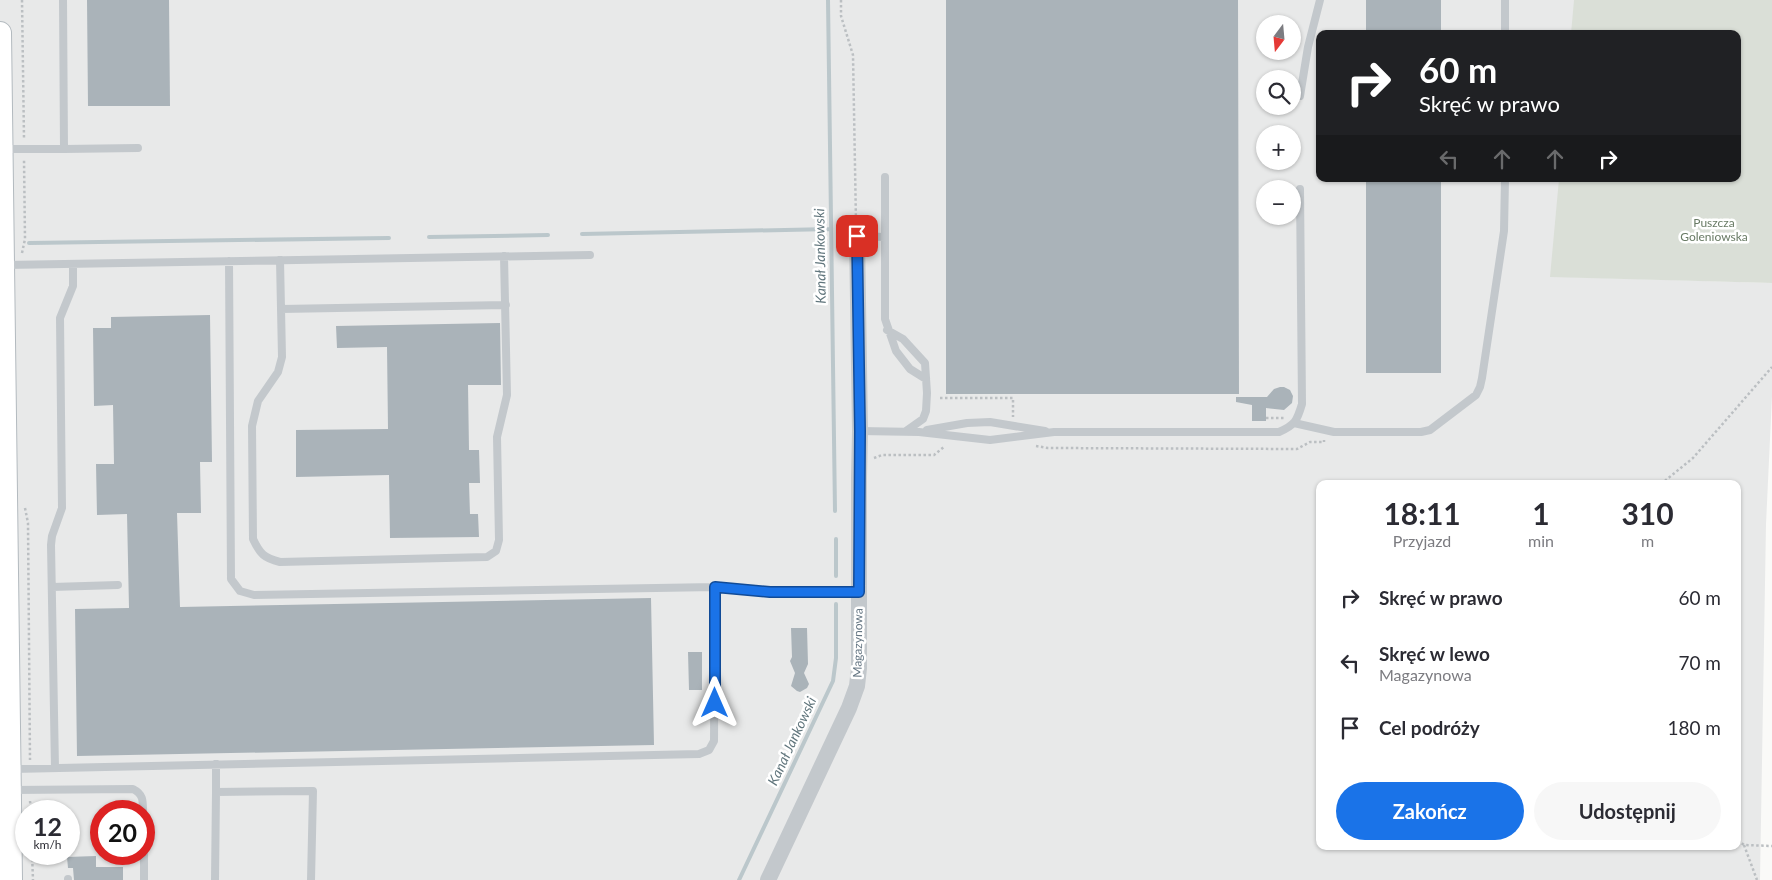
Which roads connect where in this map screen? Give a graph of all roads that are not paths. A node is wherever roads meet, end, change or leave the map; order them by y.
1 (64, 0) edge
2 (1320, 0) edge
3 (1505, 0) edge
4 (1505, 30) edge
5 (0, 33) edge
6 (1301, 90) edge
7 (138, 148) dead end
8 (13, 149) junction
9 (64, 149) junction
10 (885, 177) dead end
11 (1505, 182) edge
12 (1300, 225) edge
13 (857, 236) joint
14 (885, 236) junction
15 (590, 254) dead end
16 (504, 256) junction
17 (280, 260) junction
18 (230, 261) junction
19 (12, 264) junction
20 (73, 264) junction
21 (2, 299) edge
22 (506, 305) junction
23 (281, 309) junction
24 (888, 330) junction
25 (926, 379) junction
26 (1294, 423) junction
27 (860, 431) junction
28 (906, 431) junction
29 (919, 432) junction
30 (1054, 432) junction
31 (3, 437) edge
32 (118, 585) dead end
33 (52, 587) junction
34 (715, 587) junction
35 (859, 592) junction
36 (216, 764) junction
37 (55, 768) junction
38 (20, 779) junction
39 (216, 792) junction
40 (142, 800) edge
41 (144, 865) edge
42 (10, 880) edge
43 (144, 880) edge
44 (215, 880) edge
45 (311, 880) edge
46 (768, 880) edge

1 - 9 lane
2 - 6 lane
3 - 4 lane
5 - 8 street
7 - 9 lane
8 - 9 lane
8 - 19 street
10 - 14 lane
11 - 26 lane
12 - 26 lane
13 - 14 lane
13 - 27 street, Magazynowa
14 - 24 lane
15 - 16 lane
16 - 17 lane
16 - 22 lane
17 - 18 lane
17 - 23 lane
18 - 20 lane
18 - 34 lane
19 - 20 lane
19 - 21 street
20 - 33 lane
21 - 31 street
22 - 23 lane
22 - 23 lane
24 - 25 lane
24 - 25 lane
25 - 28 lane
26 - 30 lane
27 - 28 lane
27 - 35 street, Magazynowa
28 - 29 lane
29 - 30 lane
29 - 30 lane
31 - 38 street
32 - 33 lane
33 - 37 lane
34 - 35 lane
34 - 36 lane
35 - 46 street, Magazynowa
36 - 37 lane
36 - 39 lane
37 - 38 lane
38 - 40 lane
38 - 42 street
39 - 44 lane
39 - 45 lane
41 - 43 lane

